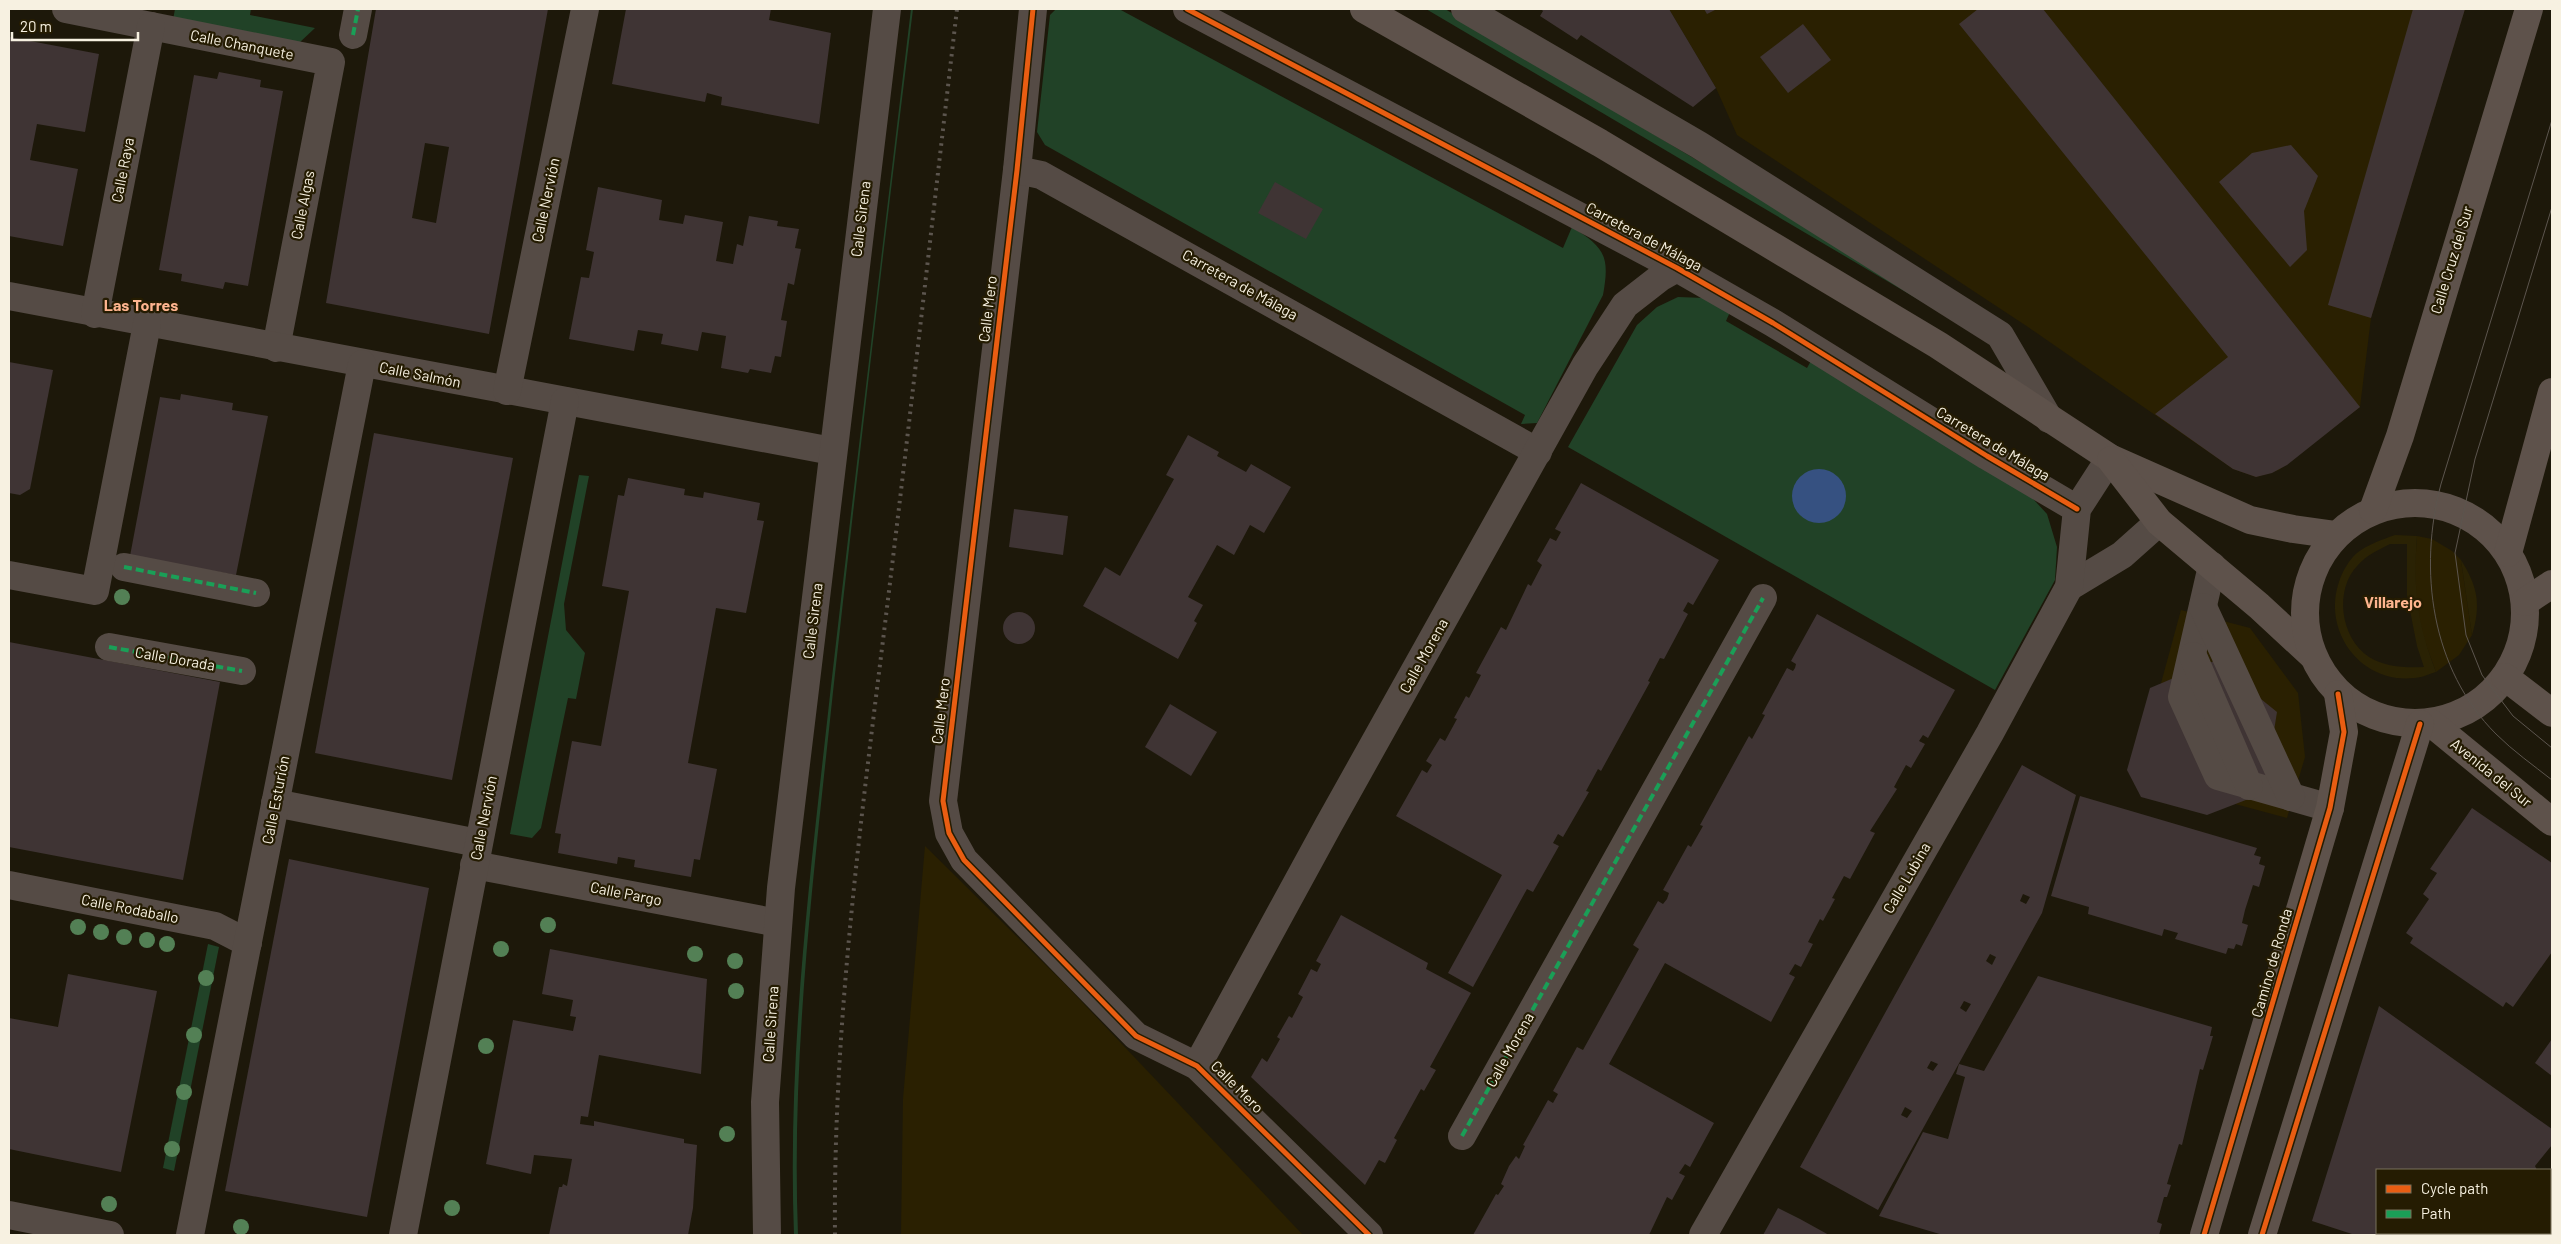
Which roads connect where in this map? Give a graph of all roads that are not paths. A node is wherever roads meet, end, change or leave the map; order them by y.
1 (66, 9) edge
2 (358, 9) edge
3 (586, 9) edge
4 (887, 9) edge
5 (1033, 9) edge
6 (1187, 9) edge
7 (1364, 9) edge
8 (1465, 9) edge
9 (2529, 9) edge
10 (151, 26) junction
11 (353, 35) dead end
12 (331, 62) joint
13 (1017, 170) junction
14 (1677, 268) junction
15 (9, 296) edge
16 (96, 314) junction
17 (147, 324) junction
18 (276, 348) junction
19 (362, 364) junction
20 (507, 391) junction
21 (2552, 392) edge
22 (565, 401) junction
23 (2049, 419) junction
24 (832, 451) junction
25 (1538, 452) junction
26 (2110, 458) junction
27 (2077, 509) junction
28 (2373, 510) junction
29 (2159, 522) junction
30 (2336, 535) junction
31 (2508, 553) junction
32 (2212, 566) junction
33 (124, 568) dead end
34 (9, 575) edge
35 (2552, 584) edge
36 (2070, 587) junction
37 (256, 593) dead end
38 (1763, 598) dead end
39 (2525, 602) junction
40 (2204, 607) junction
41 (109, 647) dead end
42 (2312, 655) junction
43 (242, 671) dead end
44 (2506, 677) junction
45 (2338, 694) junction
46 (2552, 713) edge
47 (2426, 723) junction
48 (2292, 797) junction
49 (275, 803) junction
50 (2330, 808) junction
51 (2552, 822) edge
52 (476, 854) junction
53 (9, 885) edge
54 (778, 923) junction
55 (248, 942) junction
56 (1197, 1066) junction
57 (1462, 1136) dead end
58 (9, 1215) edge
59 (110, 1235) edge
60 (190, 1235) edge
61 (403, 1235) edge
62 (767, 1235) edge
63 (1369, 1235) edge
64 (1703, 1235) edge
65 (2204, 1235) edge
66 (2262, 1235) edge

1 - 10 street, Calle Chanquete
2 - 11 street
3 - 20 street, Calle Nervión
4 - 24 street, Calle Sirena
5 - 13 street, Calle Mero
6 - 14 street, Carretera de Málaga
7 - 23 main road
8 - 23 street
9 - 28 main road, Calle Cruz del Sur
10 - 12 street, Calle Chanquete
10 - 16 street, Calle Raya
12 - 18 street, Calle Algas
13 - 25 street, Carretera de Málaga
13 - 56 street, Calle Mero
14 - 25 street, Calle Morena
14 - 27 street, Carretera de Málaga
15 - 16 street, Calle Salmón
16 - 17 street, Calle Salmón
17 - 18 street, Calle Salmón
17 - 34 street
18 - 19 street, Calle Salmón
19 - 20 street, Calle Salmón
19 - 49 street, Calle Esturión
20 - 22 street, Calle Salmón
21 - 31 main road
22 - 24 street, Calle Salmón
22 - 52 street, Calle Nervión
23 - 26 main road
24 - 54 street, Calle Sirena
25 - 56 street, Calle Morena
26 - 27 street
26 - 29 main road
26 - 30 main road
27 - 36 street, Calle Lubina
28 - 30 main road
28 - 31 main road
29 - 32 main road
29 - 36 street
30 - 42 main road
31 - 39 main road
32 - 40 street
32 - 42 main road
33 - 37 street
35 - 39 main road
36 - 64 street, Calle Lubina
38 - 57 street, Calle Morena
39 - 44 main road
40 - 48 street
40 - 48 street
41 - 43 street, Calle Dorada
42 - 45 main road
44 - 46 main road
44 - 47 main road
45 - 47 main road
45 - 50 main road, Camino de Ronda
47 - 51 main road, Avenida del Sur
47 - 66 main road
48 - 50 street
49 - 52 street, Calle Pargo
49 - 55 street, Calle Esturión
50 - 65 main road, Camino de Ronda
52 - 54 street, Calle Pargo
52 - 61 street, Calle Nervión
53 - 55 street, Calle Rodaballo
54 - 62 street, Calle Sirena
55 - 60 street, Calle Esturión
56 - 63 street, Calle Mero
58 - 59 street

